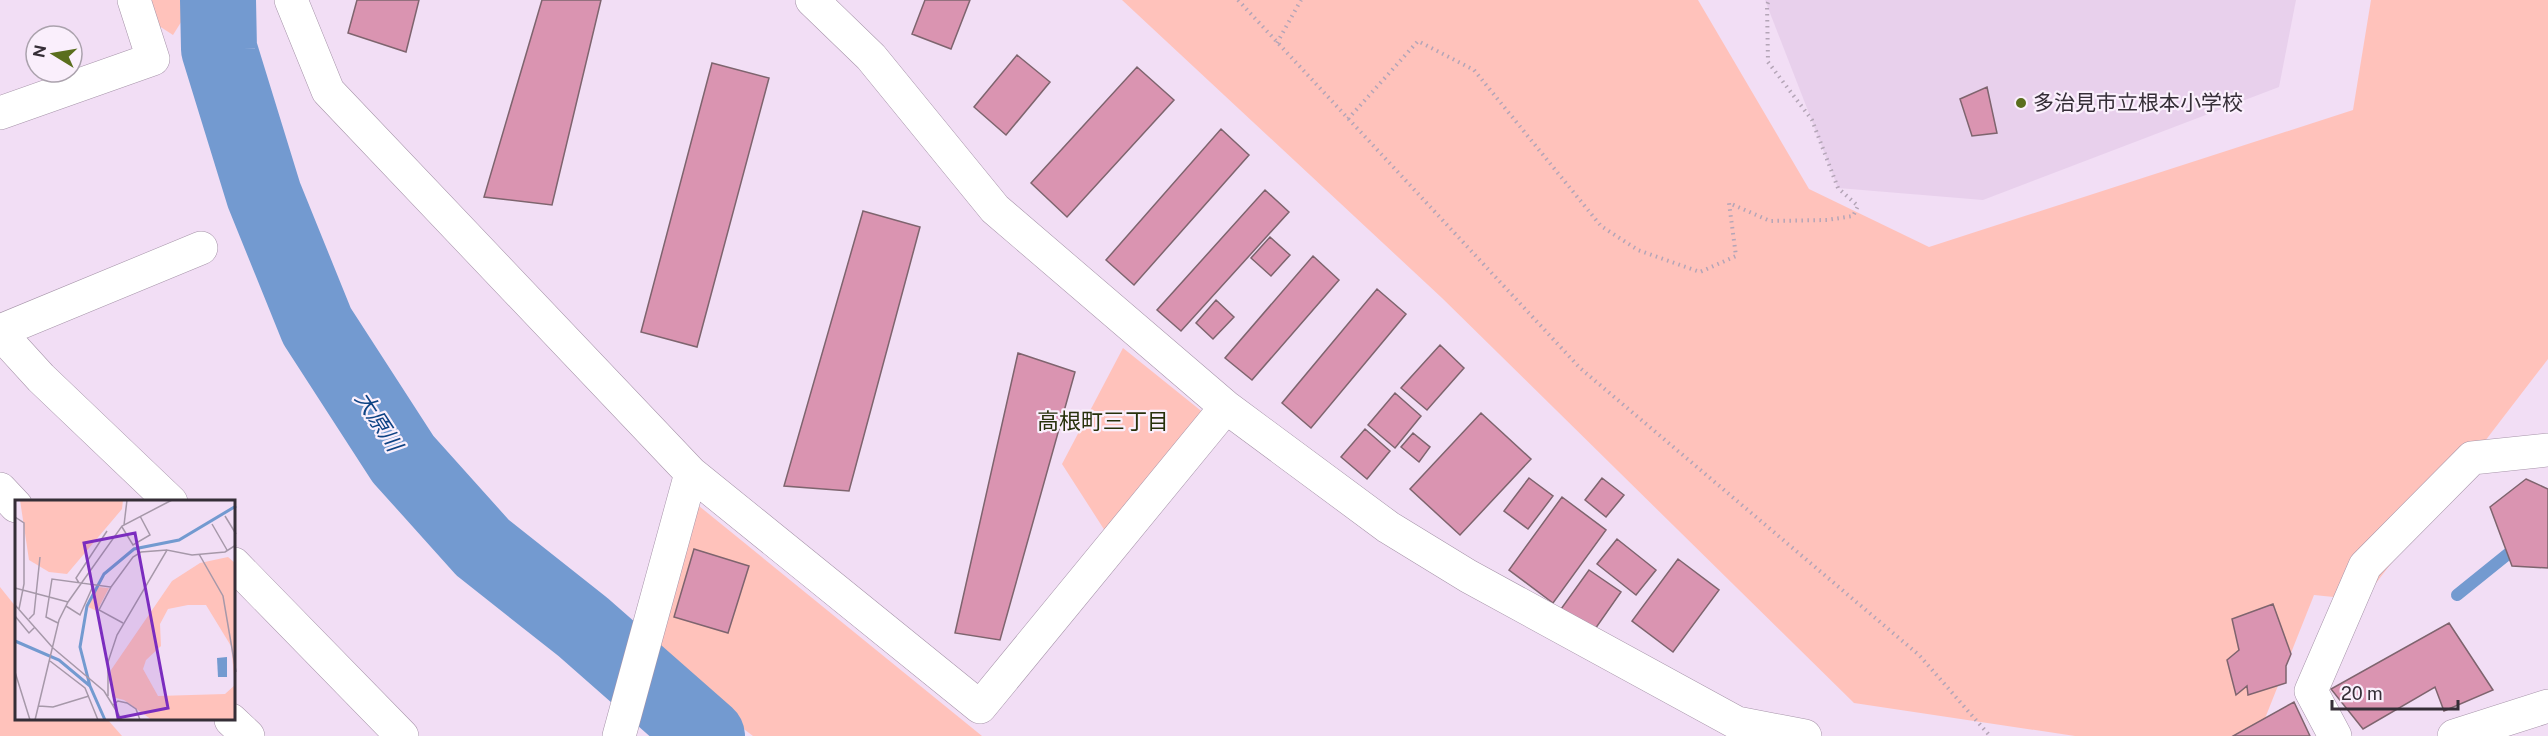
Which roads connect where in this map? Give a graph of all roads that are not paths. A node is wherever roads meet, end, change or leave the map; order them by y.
1 (134, 0) edge
2 (291, 0) edge
3 (812, 0) edge
4 (0, 113) edge
5 (201, 248) dead end
6 (0, 332) edge
7 (1226, 407) junction
8 (2548, 450) edge
9 (691, 473) junction
10 (0, 489) edge
11 (169, 500) edge
12 (15, 505) edge
13 (238, 575) edge
14 (2548, 706) edge
15 (232, 721) edge
16 (625, 733) edge
17 (248, 736) edge
18 (402, 736) edge
19 (1805, 736) edge
20 (2335, 736) edge
21 (2454, 736) edge

1 - 4 street
2 - 9 street
3 - 7 street
5 - 6 street
6 - 11 street
7 - 9 street
7 - 19 street
8 - 20 street
9 - 16 street
10 - 12 street
13 - 18 street
14 - 21 street
15 - 17 street

